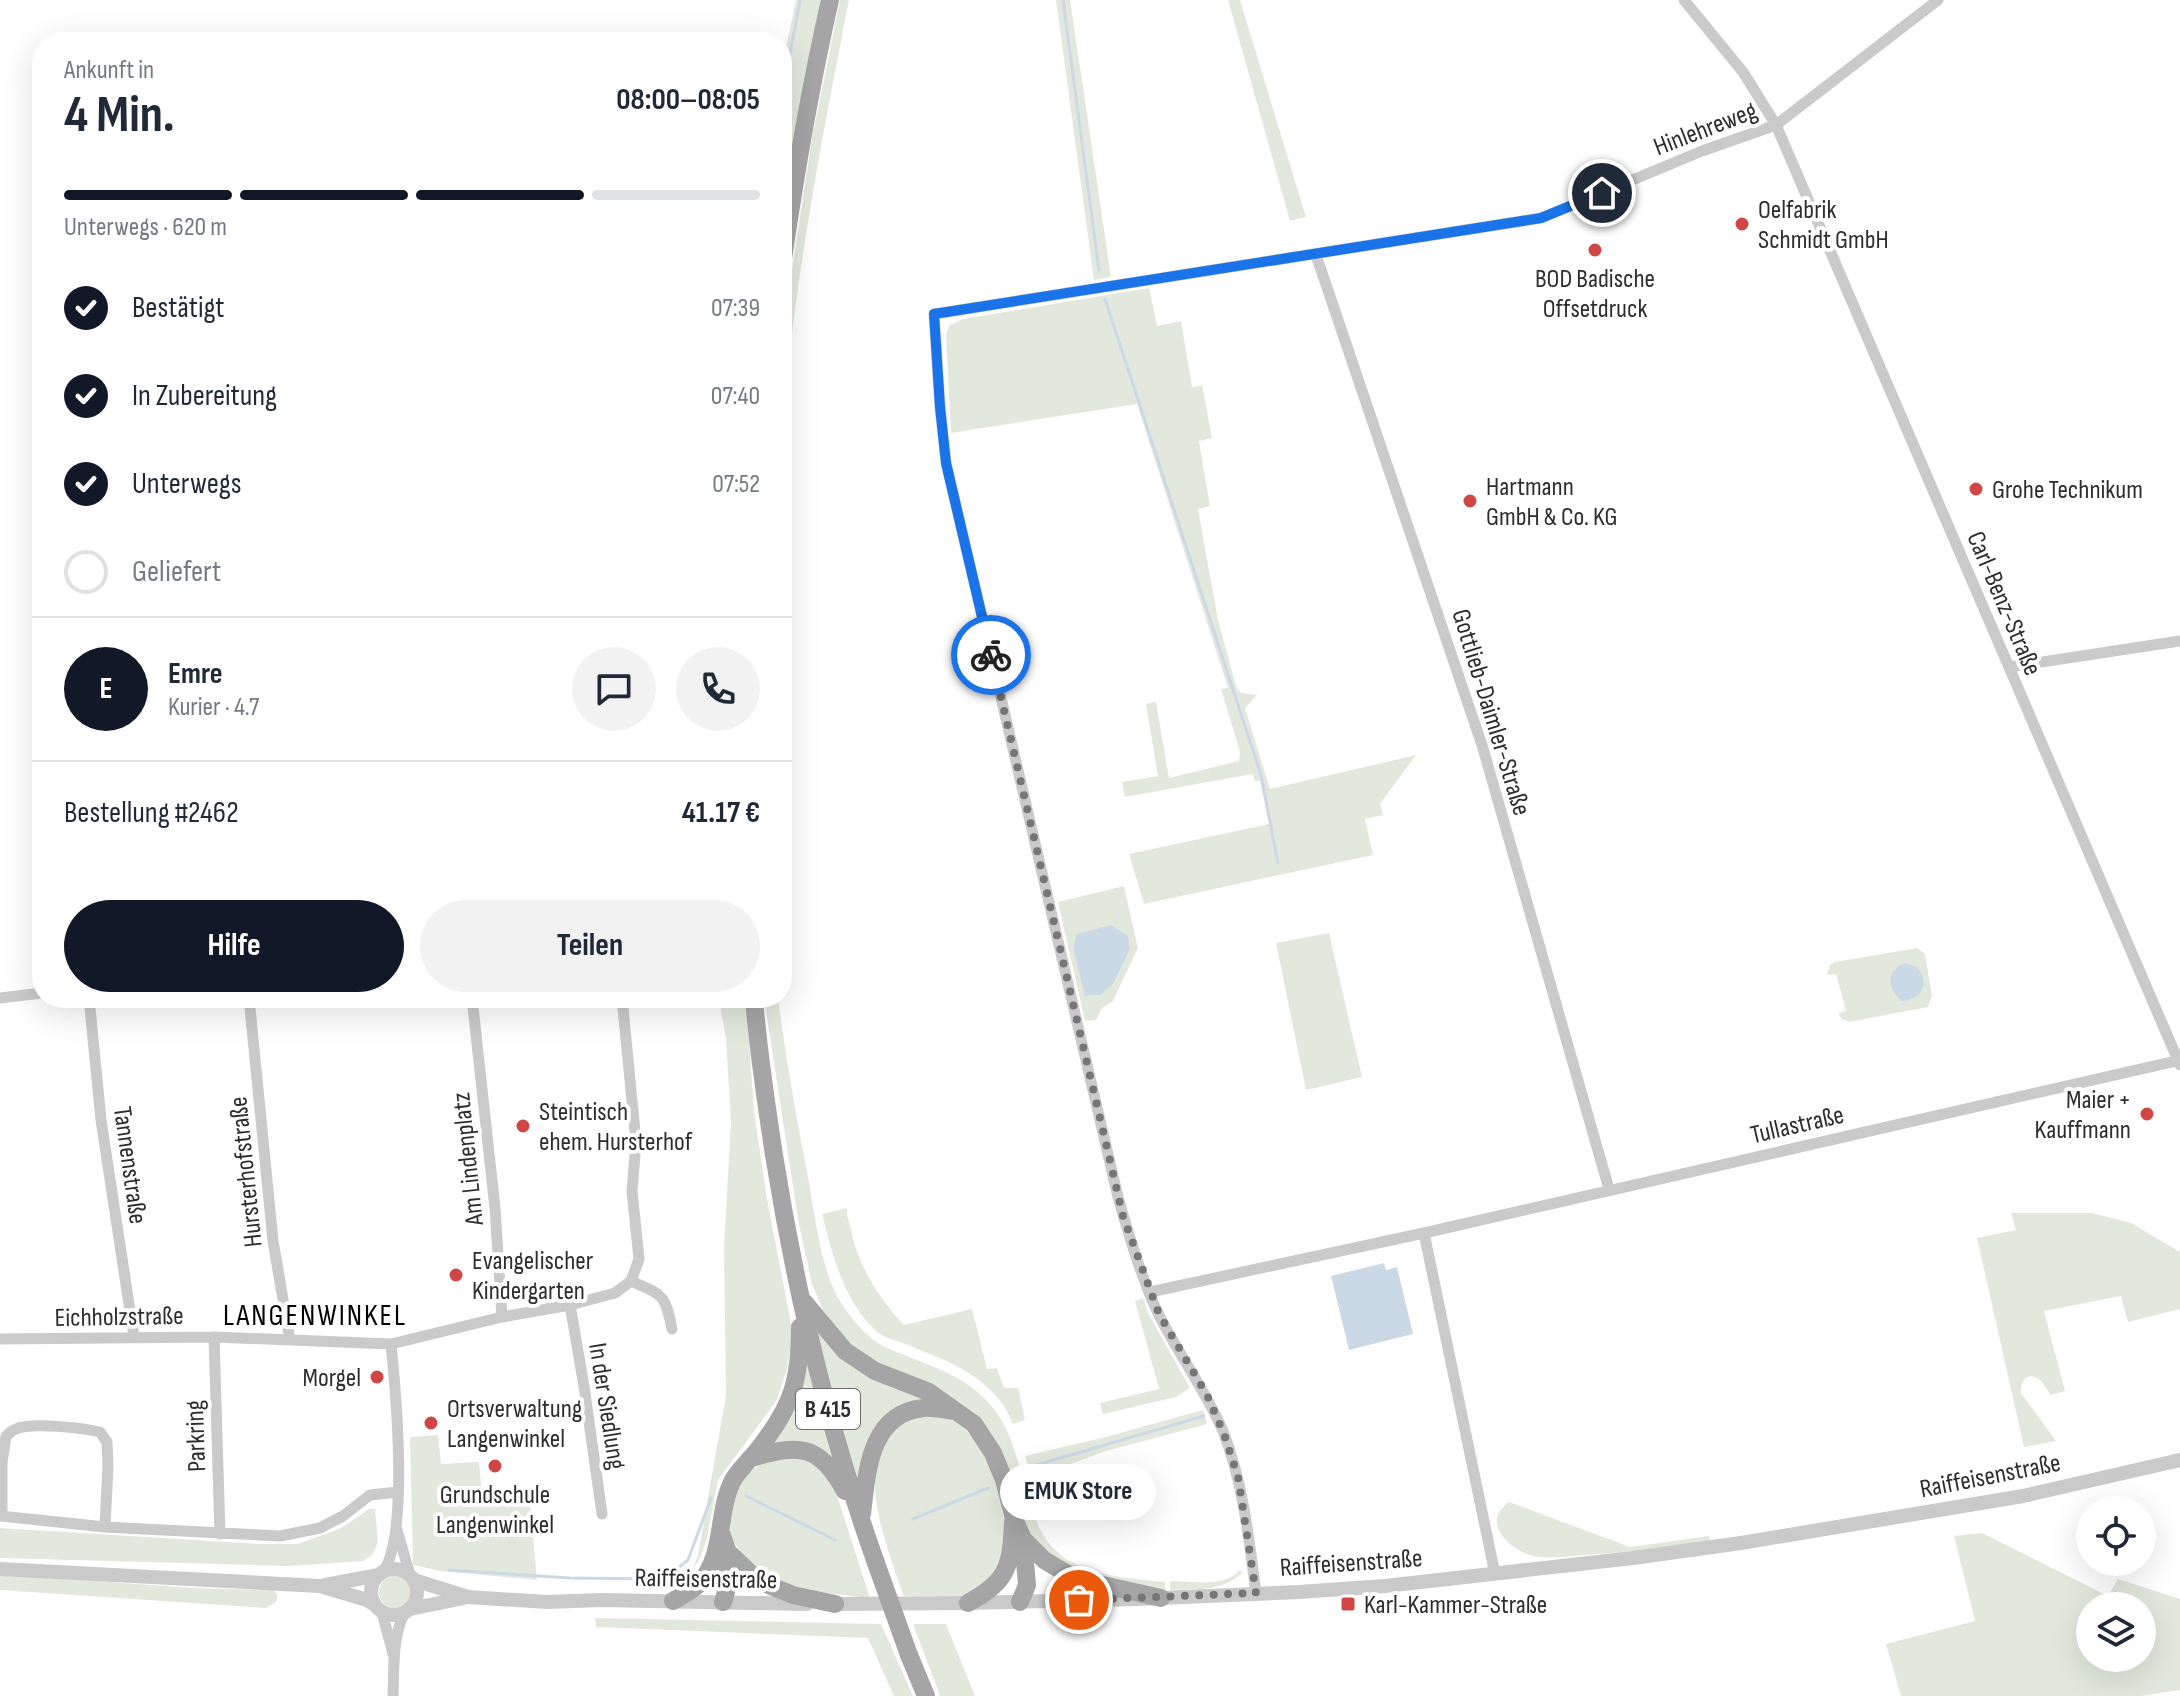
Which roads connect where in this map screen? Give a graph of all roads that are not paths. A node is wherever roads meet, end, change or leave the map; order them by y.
1 (830, 0) edge
2 (1684, 0) edge
3 (1938, 0) edge
4 (1776, 125) junction
5 (792, 198) edge
6 (1316, 255) junction
7 (2180, 641) edge
8 (2009, 667) junction
9 (32, 994) edge
10 (0, 998) edge
11 (90, 1008) edge
12 (250, 1008) edge
13 (473, 1008) edge
14 (623, 1008) edge
15 (755, 1008) edge
16 (2179, 1062) edge
17 (1609, 1189) junction
18 (1424, 1233) junction
19 (631, 1281) junction
20 (1150, 1292) junction
21 (800, 1296) junction
22 (570, 1305) junction
23 (502, 1317) junction
24 (672, 1329) dead end
25 (134, 1337) junction
26 (214, 1337) junction
27 (0, 1339) edge
28 (290, 1340) junction
29 (391, 1344) junction
30 (959, 1412) junction
31 (752, 1458) junction
32 (2180, 1460) edge
33 (398, 1492) junction
34 (602, 1514) dead end
35 (1, 1516) edge
36 (861, 1521) junction
37 (105, 1527) junction
38 (397, 1529) junction
39 (220, 1534) junction
40 (1017, 1545) junction
41 (721, 1556) junction
42 (0, 1569) edge
43 (381, 1574) junction
44 (1495, 1574) junction
45 (412, 1578) junction
46 (320, 1586) junction
47 (1256, 1593) junction
48 (468, 1597) junction
49 (1161, 1598) junction
50 (673, 1601) junction
51 (723, 1602) junction
52 (1020, 1602) junction
53 (968, 1603) junction
54 (835, 1604) junction
55 (378, 1608) junction
56 (407, 1611) junction
57 (394, 1654) junction
58 (393, 1696) edge
59 (926, 1696) edge

1 - 5 main road
2 - 4 street, Carl-Benz-Straße
3 - 4 street, Hinlehreweg
4 - 6 street, Hinlehreweg
4 - 8 street, Carl-Benz-Straße
6 - 17 street, Gottlieb-Daimler-Straße
6 - 20 street, Hinlehreweg
7 - 8 street
8 - 16 street, Carl-Benz-Straße
9 - 10 street
11 - 25 street, Tannenstraße
12 - 28 street, Hursterhofstraße
13 - 23 street, Am Lindenplatz
14 - 19 street
15 - 21 main road, B 415
16 - 17 street, Tullastraße
17 - 18 street, Tullastraße
18 - 20 street, Tullastraße
18 - 44 street
19 - 22 street, Eichholzstraße
19 - 24 street
20 - 47 street
21 - 30 main road
21 - 31 main road
21 - 36 main road, B 415
22 - 23 street, Eichholzstraße
22 - 34 street, In der Siedlung
23 - 29 street, Eichholzstraße
25 - 26 street, Eichholzstraße
25 - 27 street, Eichholzstraße
26 - 28 street, Eichholzstraße
26 - 39 street, Parkring
28 - 29 street, Eichholzstraße
29 - 33 street
30 - 36 main road
30 - 40 main road
31 - 36 main road
31 - 41 main road
32 - 44 street, Raiffeisenstraße
33 - 38 street
33 - 39 street
35 - 37 street
35 - 37 street
36 - 59 main road, B 415, bridge
37 - 39 street
38 - 43 street
38 - 45 street
40 - 49 main road
40 - 52 main road
40 - 53 main road
41 - 50 main road
41 - 51 main road
41 - 54 main road
42 - 46 street
43 - 45 street
43 - 46 street
43 - 55 street
44 - 47 street, Raiffeisenstraße
45 - 48 street, Raiffeisenstraße
45 - 56 street
46 - 55 street
47 - 49 street, Raiffeisenstraße
48 - 50 street, Raiffeisenstraße
48 - 56 street, Raiffeisenstraße
49 - 52 street, Raiffeisenstraße
50 - 51 street, Raiffeisenstraße
51 - 54 street, Raiffeisenstraße
52 - 53 street, Raiffeisenstraße
53 - 54 street, Raiffeisenstraße
55 - 56 street
55 - 57 street
56 - 57 street
57 - 58 street

